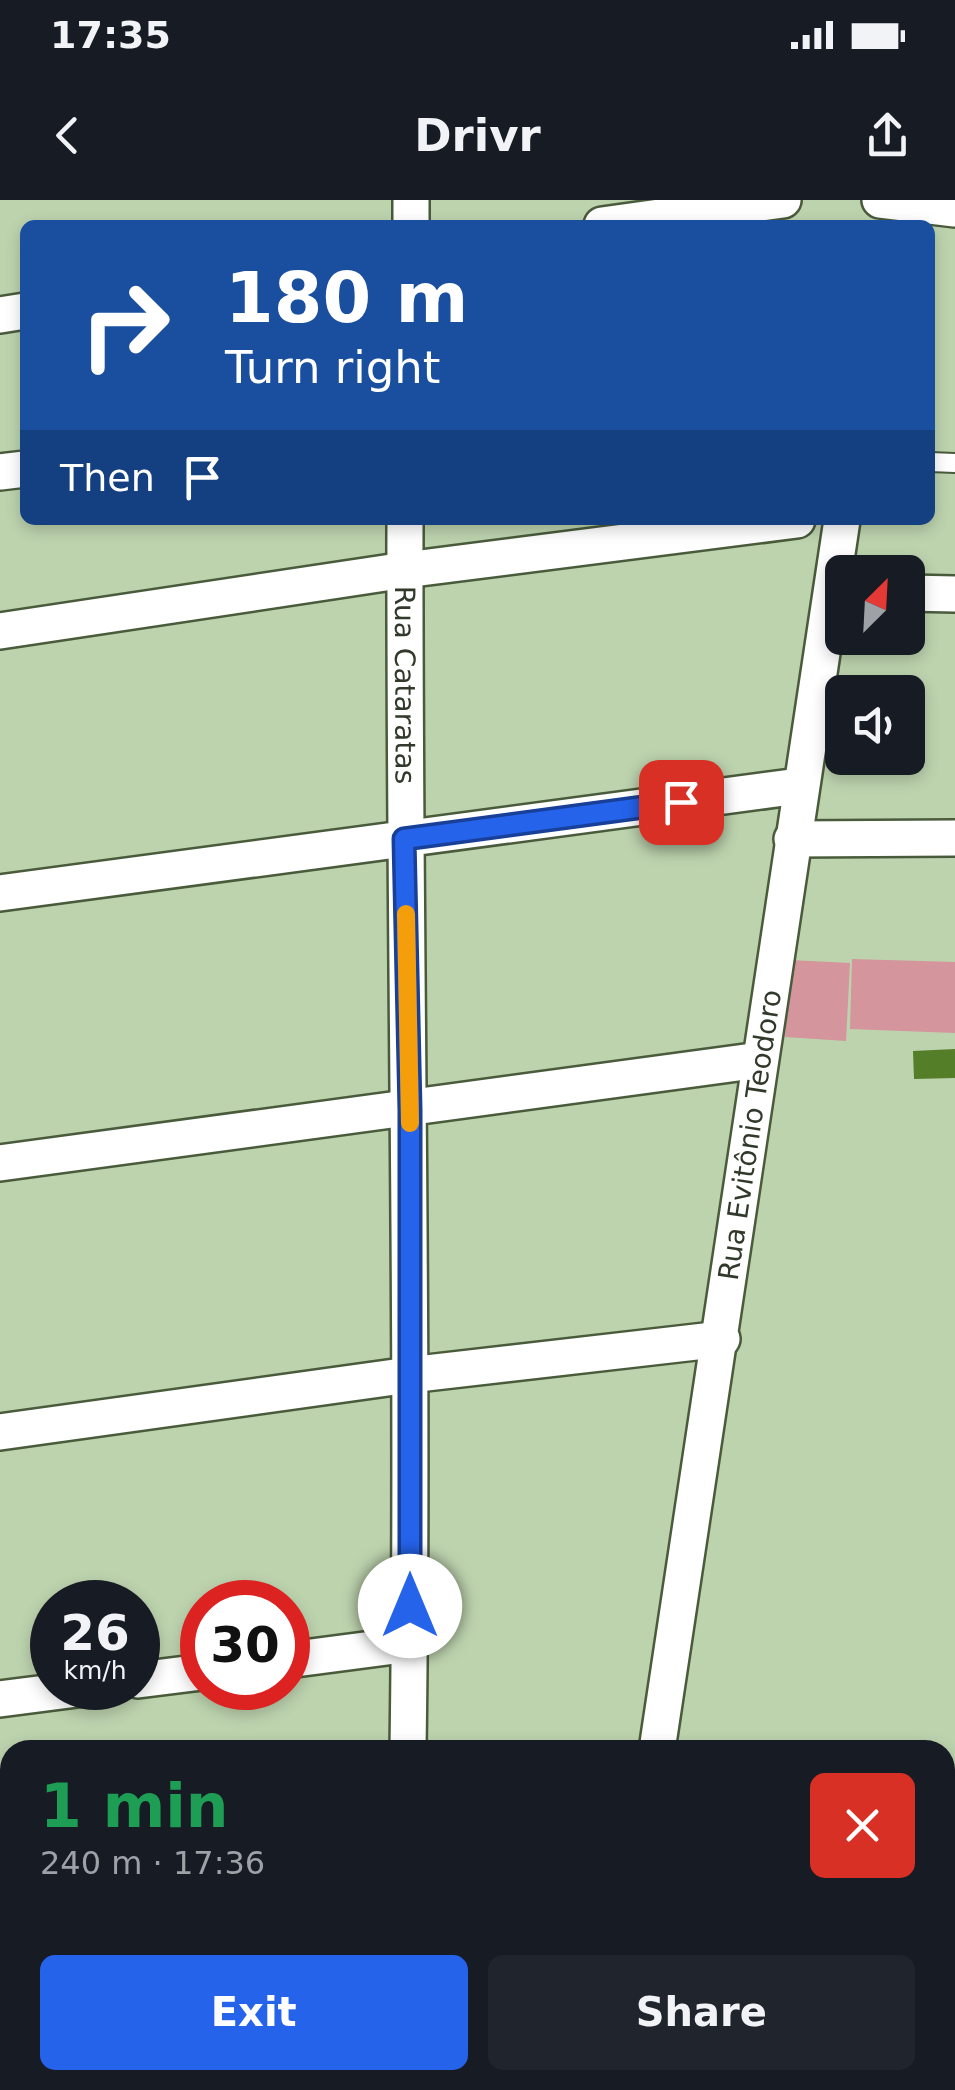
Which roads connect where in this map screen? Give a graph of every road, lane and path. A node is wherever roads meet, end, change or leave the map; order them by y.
1 (783, 200) edge
2 (880, 200) edge
3 (889, 200) edge
4 (955, 209) edge
5 (638, 220) edge
6 (405, 525) edge
7 (758, 525) edge
8 (842, 525) edge
9 (839, 555) edge
10 (405, 570) junction
11 (925, 593) edge
12 (955, 594) edge
13 (0, 631) edge
14 (825, 651) edge
15 (800, 786) junction
16 (955, 838) edge
17 (404, 839) junction
18 (792, 839) junction
19 (0, 893) edge
20 (760, 1060) junction
21 (410, 1110) junction
22 (0, 1162) edge
23 (722, 1338) junction
24 (410, 1375) junction
25 (0, 1432) edge
26 (410, 1644) junction
27 (310, 1657) edge
28 (30, 1695) edge
29 (0, 1699) edge
30 (408, 1740) edge
31 (659, 1740) edge

1 - 5 street
2 - 3 street
3 - 4 street
6 - 10 street, Rua Cataratas
7 - 10 street
8 - 9 street, Rua Evitônio Teodoro
10 - 13 street
10 - 17 street, Rua Cataratas
11 - 12 street
14 - 15 street, Rua Evitônio Teodoro
15 - 17 street
15 - 18 street, Rua Evitônio Teodoro
16 - 18 street
17 - 19 street
17 - 21 street, Rua Cataratas
18 - 20 street, Rua Evitônio Teodoro
20 - 21 street
20 - 23 street, Rua Evitônio Teodoro
21 - 22 street
21 - 24 street, Rua Cataratas
23 - 24 street
23 - 31 street, Rua Evitônio Teodoro
24 - 25 street
24 - 26 street, Rua Cataratas
26 - 27 street
26 - 30 street, Rua Cataratas
28 - 29 street

